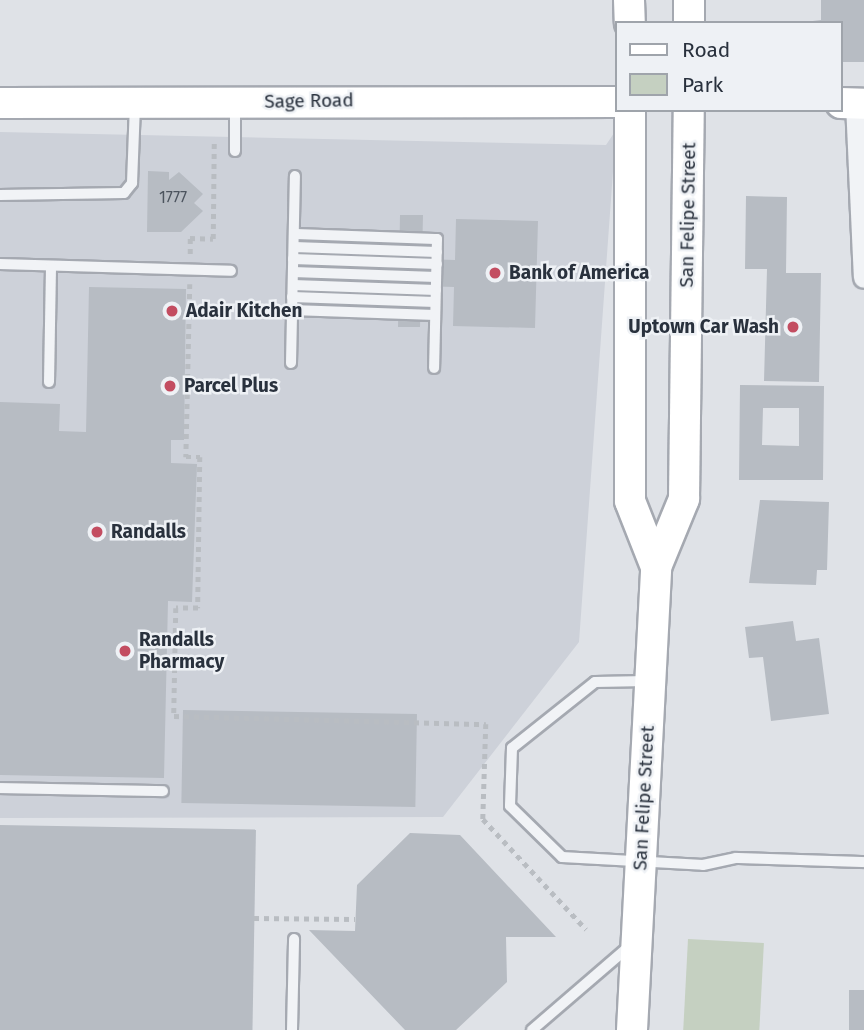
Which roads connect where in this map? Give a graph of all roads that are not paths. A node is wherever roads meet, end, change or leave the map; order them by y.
1 (629, 0) edge
2 (689, 0) edge
3 (630, 21) edge
4 (689, 21) edge
5 (616, 102) edge
6 (0, 103) edge
7 (135, 103) junction
8 (236, 103) junction
9 (854, 103) edge
10 (631, 112) edge
11 (689, 112) edge
12 (235, 151) dead end
13 (295, 176) dead end
14 (0, 195) edge
15 (294, 234) junction
16 (294, 247) junction
17 (437, 252) junction
18 (293, 260) junction
19 (0, 264) edge
20 (437, 264) junction
21 (51, 266) junction
22 (231, 271) dead end
23 (293, 272) junction
24 (864, 276) edge
25 (436, 277) junction
26 (293, 285) junction
27 (436, 290) junction
28 (292, 298) junction
29 (435, 302) junction
30 (292, 310) junction
31 (435, 315) junction
32 (291, 363) dead end
33 (433, 368) dead end
34 (49, 382) dead end
35 (656, 567) junction
36 (650, 681) junction
37 (0, 788) edge
38 (163, 790) dead end
39 (641, 860) junction
40 (864, 862) edge
41 (293, 939) dead end
42 (637, 939) junction
43 (292, 1030) edge
44 (532, 1030) edge
45 (632, 1030) edge

1 - 3 main road
2 - 4 main road
5 - 8 main road, Sage Road
6 - 7 main road, Sage Road
7 - 8 main road, Sage Road
7 - 14 lane
8 - 12 lane
9 - 24 street
10 - 35 main road, San Felipe Street
11 - 35 main road, San Felipe Street
13 - 15 lane
15 - 16 lane
15 - 17 lane
16 - 17 lane
16 - 18 lane
17 - 20 lane
18 - 20 lane
18 - 23 lane
19 - 21 lane
20 - 25 lane
21 - 22 lane
21 - 34 lane
23 - 25 lane
23 - 26 lane
25 - 27 lane
26 - 27 lane
26 - 28 lane
27 - 29 lane
28 - 29 lane
28 - 30 lane
29 - 31 lane
30 - 31 lane
30 - 32 lane
31 - 33 lane
35 - 36 main road, San Felipe Street
36 - 39 main road, San Felipe Street
36 - 39 lane
37 - 38 lane
39 - 40 lane
39 - 42 main road, San Felipe Street
41 - 43 lane
42 - 44 lane
42 - 45 main road, San Felipe Street

